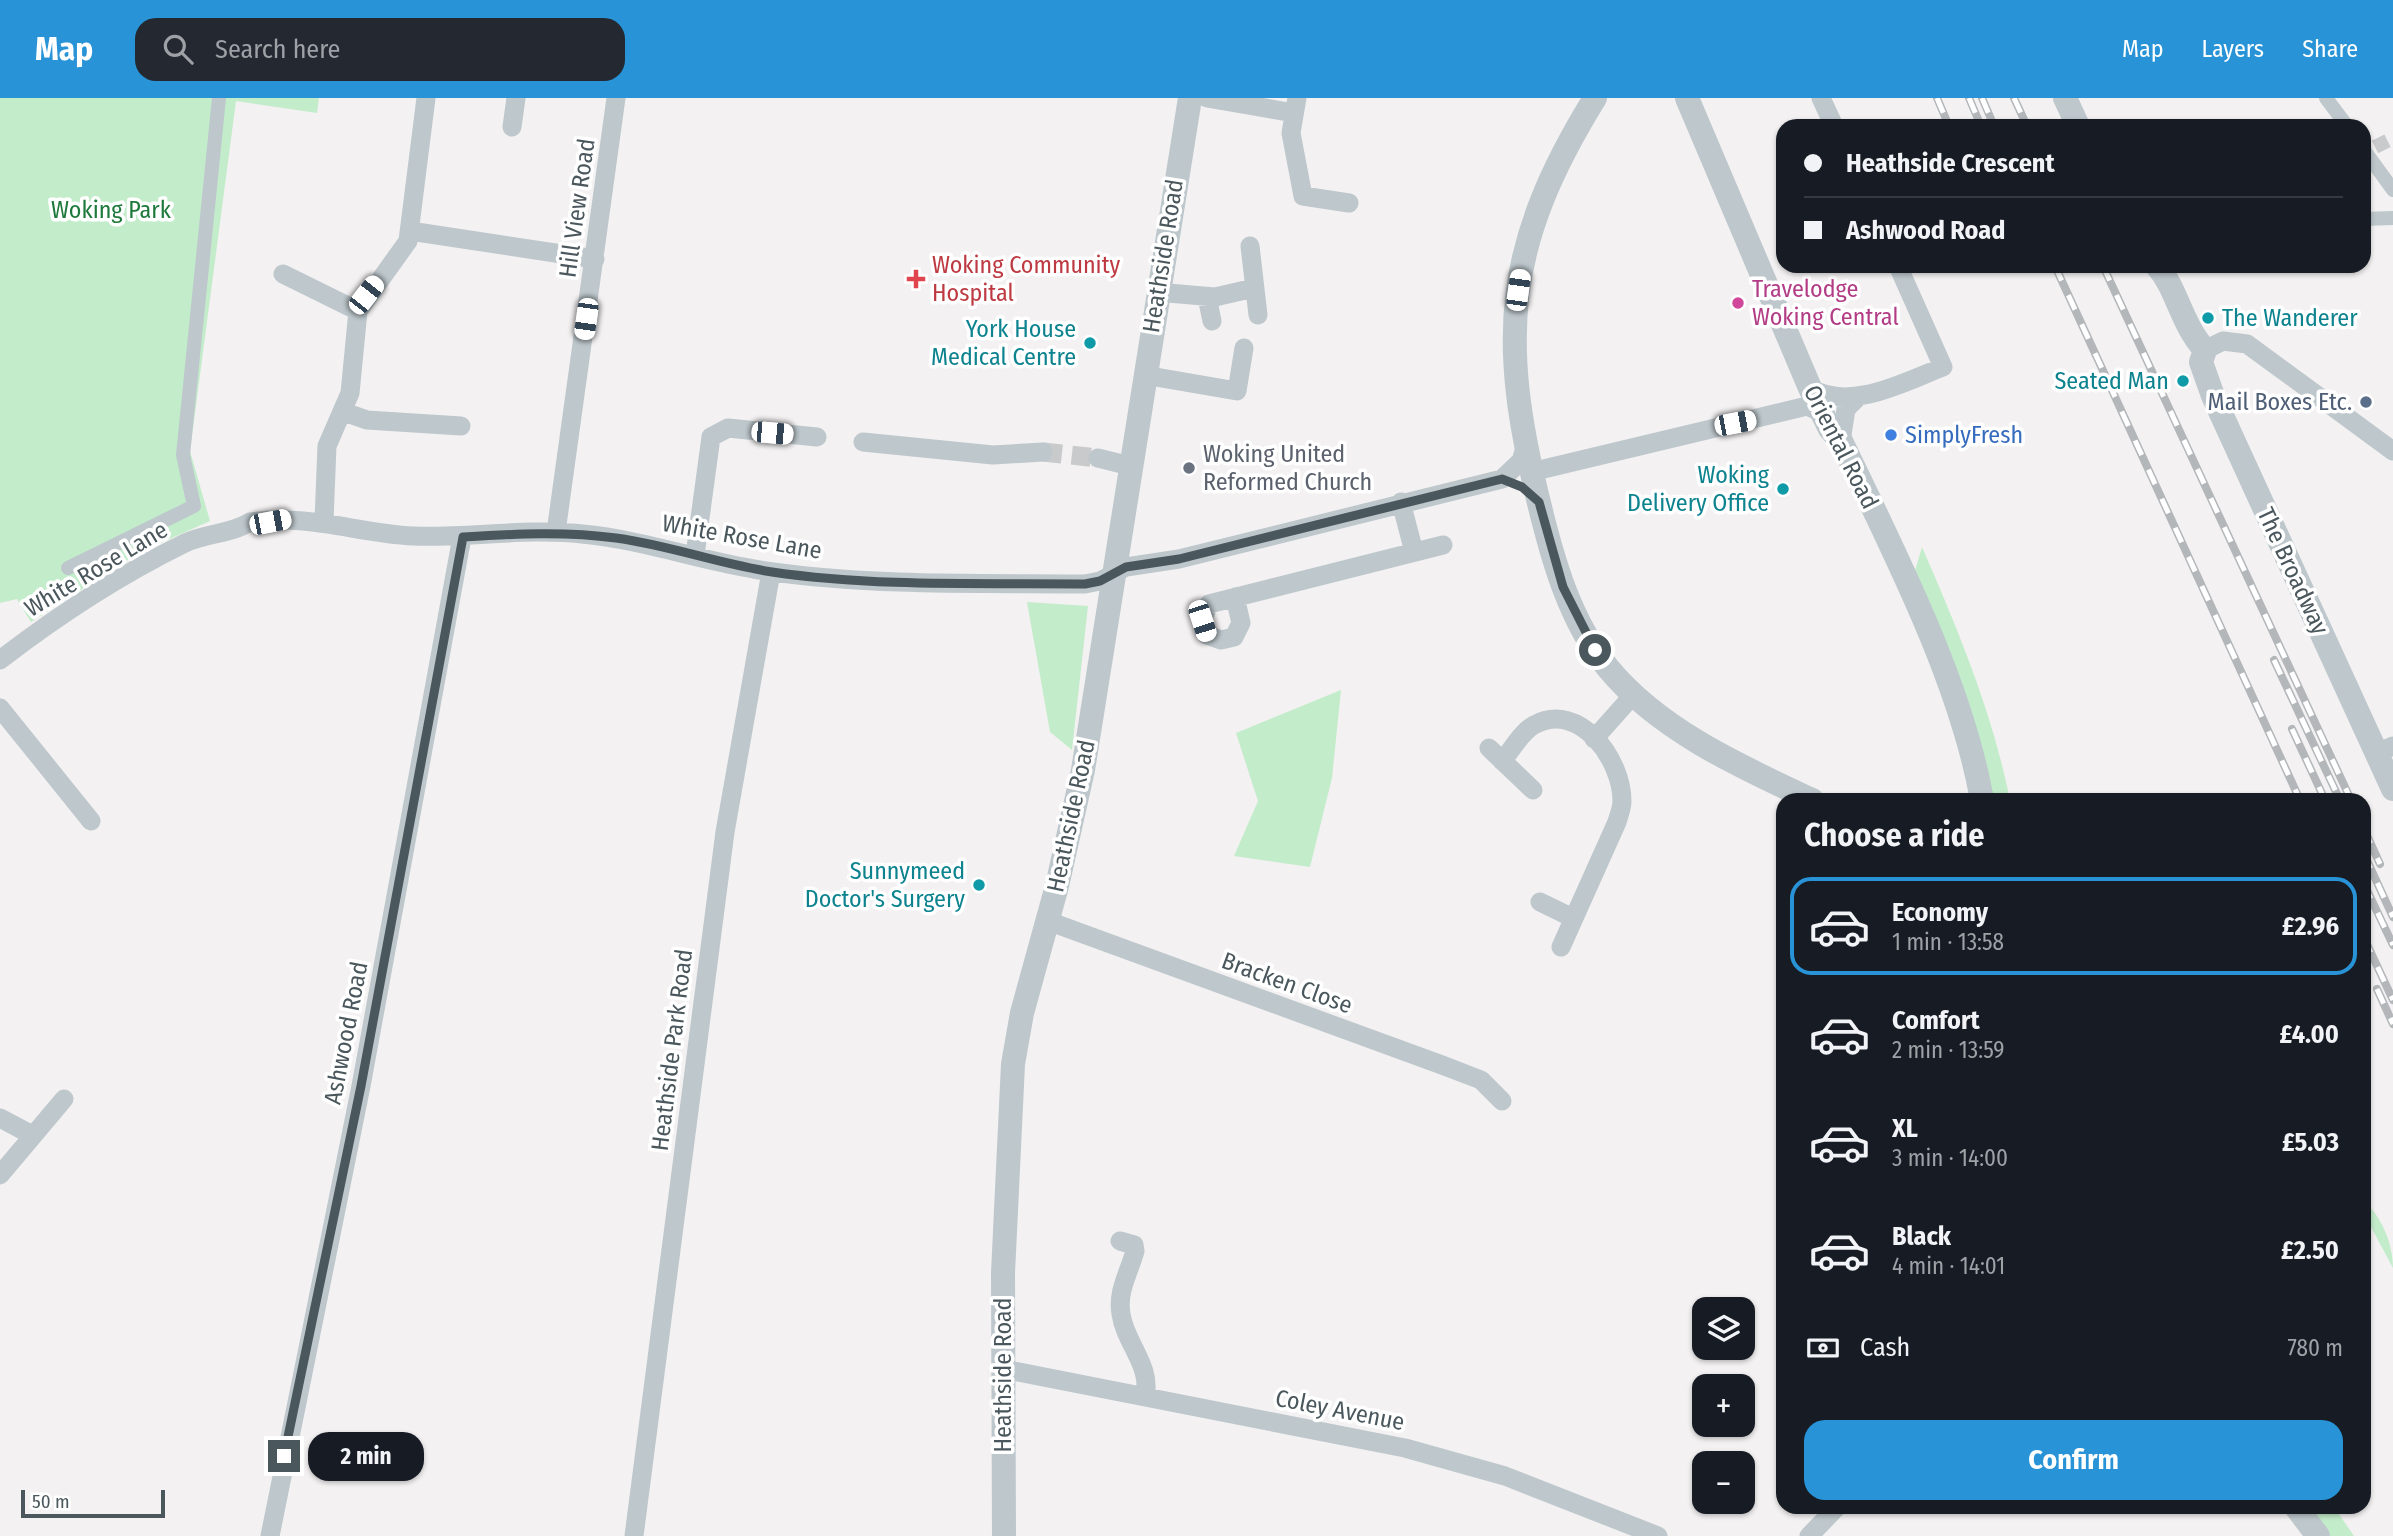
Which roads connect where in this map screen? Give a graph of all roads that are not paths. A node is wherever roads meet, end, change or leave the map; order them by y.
1 (207, 98) edge
2 (219, 98) edge
3 (426, 98) edge
4 (516, 98) edge
5 (617, 98) edge
6 (1190, 98) edge
7 (1207, 98) edge
8 (1595, 98) edge
9 (1687, 98) edge
10 (1821, 98) edge
11 (2065, 98) edge
12 (2326, 98) edge
13 (1295, 106) edge
14 (217, 114) junction
15 (1831, 119) edge
16 (2075, 119) edge
17 (2342, 119) edge
18 (512, 127) dead end
19 (2371, 153) edge
20 (2393, 190) edge
21 (1349, 203) dead end
22 (2393, 218) edge
23 (2371, 219) edge
24 (410, 231) junction
25 (1250, 246) dead end
26 (595, 259) junction
27 (1901, 273) edge
28 (2162, 273) edge
29 (283, 274) dead end
30 (1254, 288) junction
31 (1156, 292) junction
32 (1207, 297) junction
33 (358, 311) junction
34 (1258, 315) dead end
35 (1212, 321) dead end
36 (1244, 348) dead end
37 (2204, 350) junction
38 (1144, 375) junction
39 (1811, 388) junction
40 (1859, 396) junction
41 (344, 412) junction
42 (1822, 413) junction
43 (461, 426) dead end
44 (817, 437) dead end
45 (1841, 441) junction
46 (863, 442) dead end
47 (1525, 447) junction
48 (2393, 451) edge
49 (1043, 452) tunnel mouth
50 (1098, 458) tunnel mouth
51 (1130, 467) junction
52 (1531, 472) junction
53 (1502, 479) junction
54 (1401, 502) junction
55 (1539, 502) junction
56 (324, 521) junction
57 (556, 532) junction
58 (463, 537) junction
59 (1443, 545) dead end
60 (1414, 552) junction
61 (695, 555) junction
62 (68, 568) dead end
63 (771, 572) junction
64 (1112, 573) junction
65 (1235, 597) dead end
66 (0, 660) edge
67 (1634, 694) junction
68 (0, 708) edge
69 (1594, 738) junction
70 (2385, 749) edge
71 (2393, 789) edge
72 (1533, 790) dead end
73 (1798, 793) edge
74 (1976, 793) edge
75 (91, 821) dead end
76 (1540, 902) dead end
77 (1573, 918) junction
78 (1048, 921) junction
79 (1560, 947) dead end
80 (64, 1099) dead end
81 (1502, 1101) dead end
82 (0, 1118) edge
83 (32, 1135) junction
84 (0, 1175) edge
85 (1120, 1241) dead end
86 (1003, 1369) junction
87 (1145, 1396) junction
88 (1830, 1514) edge
89 (2302, 1514) edge
90 (270, 1536) edge
91 (634, 1536) edge
92 (1004, 1536) edge
93 (1658, 1536) edge
94 (1809, 1536) edge
95 (2318, 1536) edge

1 - 14 street
2 - 14 street
3 - 24 street
4 - 18 street
5 - 26 street, Hill View Road
6 - 31 street, Heathside Road
7 - 13 street
8 - 47 street
9 - 39 street, Oriental Road
10 - 15 street
11 - 16 street
12 - 17 street
13 - 21 street
14 - 62 street
19 - 20 street
22 - 23 street
24 - 26 street
24 - 33 street
25 - 30 street
26 - 57 street, Hill View Road
27 - 40 street
28 - 37 street
29 - 33 street
30 - 32 street
30 - 34 street
31 - 32 street
31 - 38 street, Heathside Road
32 - 35 street
33 - 41 street
36 - 38 street
37 - 48 street
37 - 70 street, The Broadway
38 - 51 street, Heathside Road
39 - 40 street
39 - 42 street, Oriental Road
40 - 45 street
41 - 43 street
41 - 56 street
42 - 45 street, Oriental Road
42 - 52 street
44 - 61 street
45 - 74 street, Oriental Road
46 - 49 street
47 - 52 street
47 - 53 street
50 - 51 street
51 - 64 street, Heathside Road
52 - 55 street
53 - 54 street, White Rose Lane
53 - 55 street
54 - 60 street
54 - 64 street, White Rose Lane
55 - 67 street
56 - 58 street, White Rose Lane
56 - 66 street, White Rose Lane
57 - 58 street, White Rose Lane
57 - 61 street, White Rose Lane
58 - 90 street, Ashwood Road
59 - 60 street
60 - 65 street
61 - 63 street, White Rose Lane
63 - 64 street, White Rose Lane
63 - 91 street, Heathside Park Road
64 - 78 street, Heathside Road
67 - 69 street
67 - 73 street
68 - 75 street
69 - 72 street
69 - 77 street
70 - 71 street, The Broadway
76 - 77 street
77 - 79 street
78 - 81 street, Bracken Close
78 - 86 street, Heathside Road
80 - 83 street
82 - 83 street
83 - 84 street
85 - 87 street
86 - 87 street, Coley Avenue
86 - 92 street, Heathside Road
87 - 93 street, Coley Avenue
88 - 94 street
89 - 95 street

